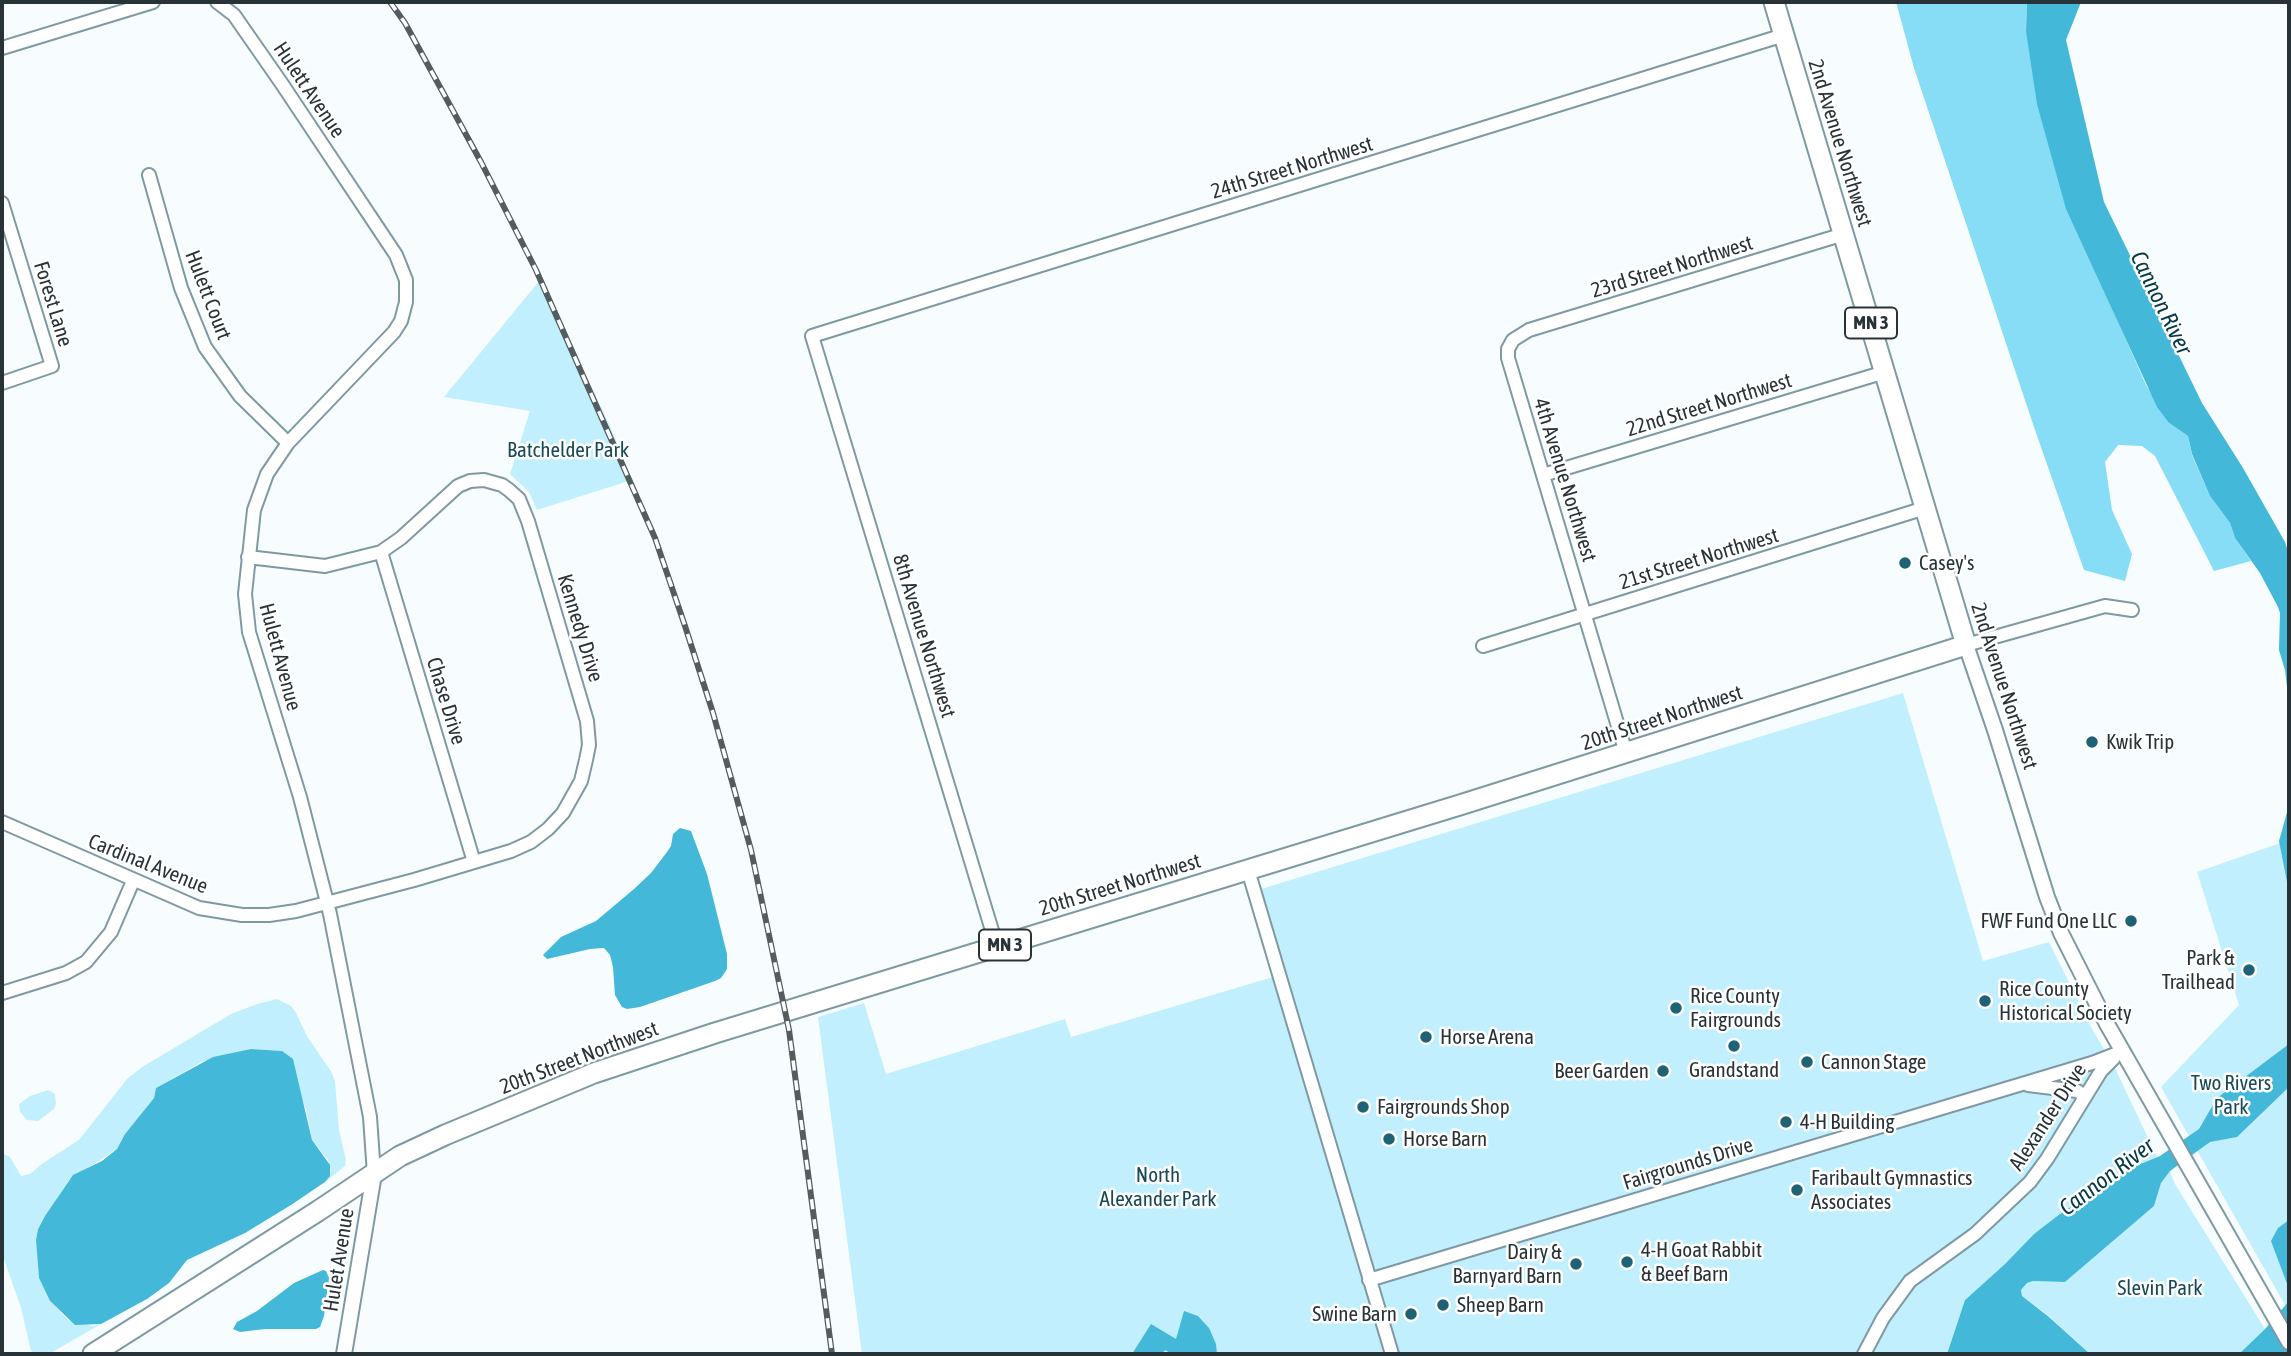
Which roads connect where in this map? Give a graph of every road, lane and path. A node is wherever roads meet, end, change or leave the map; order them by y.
1 (153, 2) edge
2 (216, 2) edge
3 (1774, 2) edge
4 (1784, 35) junction
5 (2, 48) edge
6 (149, 175) dead end
7 (2, 203) edge
8 (1844, 234) junction
9 (812, 336) joint
10 (1513, 340) joint
11 (1885, 372) junction
12 (2, 383) edge
13 (288, 443) junction
14 (1543, 475) junction
15 (1925, 508) junction
16 (381, 552) junction
17 (248, 557) junction
18 (2132, 610) dead end
19 (1585, 615) junction
20 (1966, 645) junction
21 (1483, 646) dead end
22 (1626, 753) junction
23 (2, 822) edge
24 (474, 862) junction
25 (1248, 870) junction
26 (133, 881) junction
27 (327, 903) junction
28 (997, 947) junction
29 (2, 993) edge
30 (2123, 1051) junction
31 (2017, 1085) junction
32 (2084, 1095) junction
33 (374, 1174) junction
34 (1369, 1280) junction
35 (2289, 1342) edge
36 (93, 1354) edge
37 (344, 1354) edge
38 (1392, 1354) edge
39 (1864, 1354) edge

1 - 5 street
2 - 13 street, Hulett Avenue
3 - 4 highway, 2nd Avenue Northwest / MN 3
4 - 8 highway, 2nd Avenue Northwest / MN 3
4 - 9 street, 24th Street Northwest
6 - 13 street, Hulett Court
7 - 12 street, Forest Lane
8 - 10 street, 23rd Street Northwest
8 - 11 highway, 2nd Avenue Northwest / MN 3
9 - 28 street, 8th Avenue Northwest
10 - 14 street, 4th Avenue Northwest
11 - 14 street, 22nd Street Northwest
11 - 15 highway, 2nd Avenue Northwest / MN 3
13 - 17 street, Hulett Avenue
14 - 19 street, 4th Avenue Northwest
15 - 19 street, 21st Street Northwest
15 - 20 highway, 2nd Avenue Northwest / MN 3
16 - 17 street, Kennedy Drive
16 - 24 street, Chase Drive
16 - 24 street, Kennedy Drive
17 - 27 street, Hulett Avenue
18 - 20 street, 20th Street Northwest
19 - 21 street, 21st Street Northwest
19 - 22 street, 4th Avenue Northwest
20 - 22 highway, 20th Street Northwest / MN 3
20 - 30 street, 2nd Avenue Northwest
22 - 25 highway, 20th Street Northwest / MN 3
23 - 26 street, Cardinal Avenue
24 - 27 street, Kennedy Drive
25 - 28 highway, 20th Street Northwest / MN 3
25 - 34 street
26 - 27 street, Cardinal Avenue
26 - 29 street
27 - 33 street, Hulett Avenue
28 - 33 highway, 20th Street Northwest / MN 3
30 - 31 street, Fairgrounds Drive
30 - 32 street, Alexander Drive
30 - 35 street, 2nd Avenue Northwest
31 - 32 street, Fairgrounds Drive
31 - 34 street, Fairgrounds Drive
32 - 39 street, Alexander Drive
33 - 36 highway, 20th Street Northwest / MN 3
33 - 37 street, Hulet Avenue
34 - 38 street

